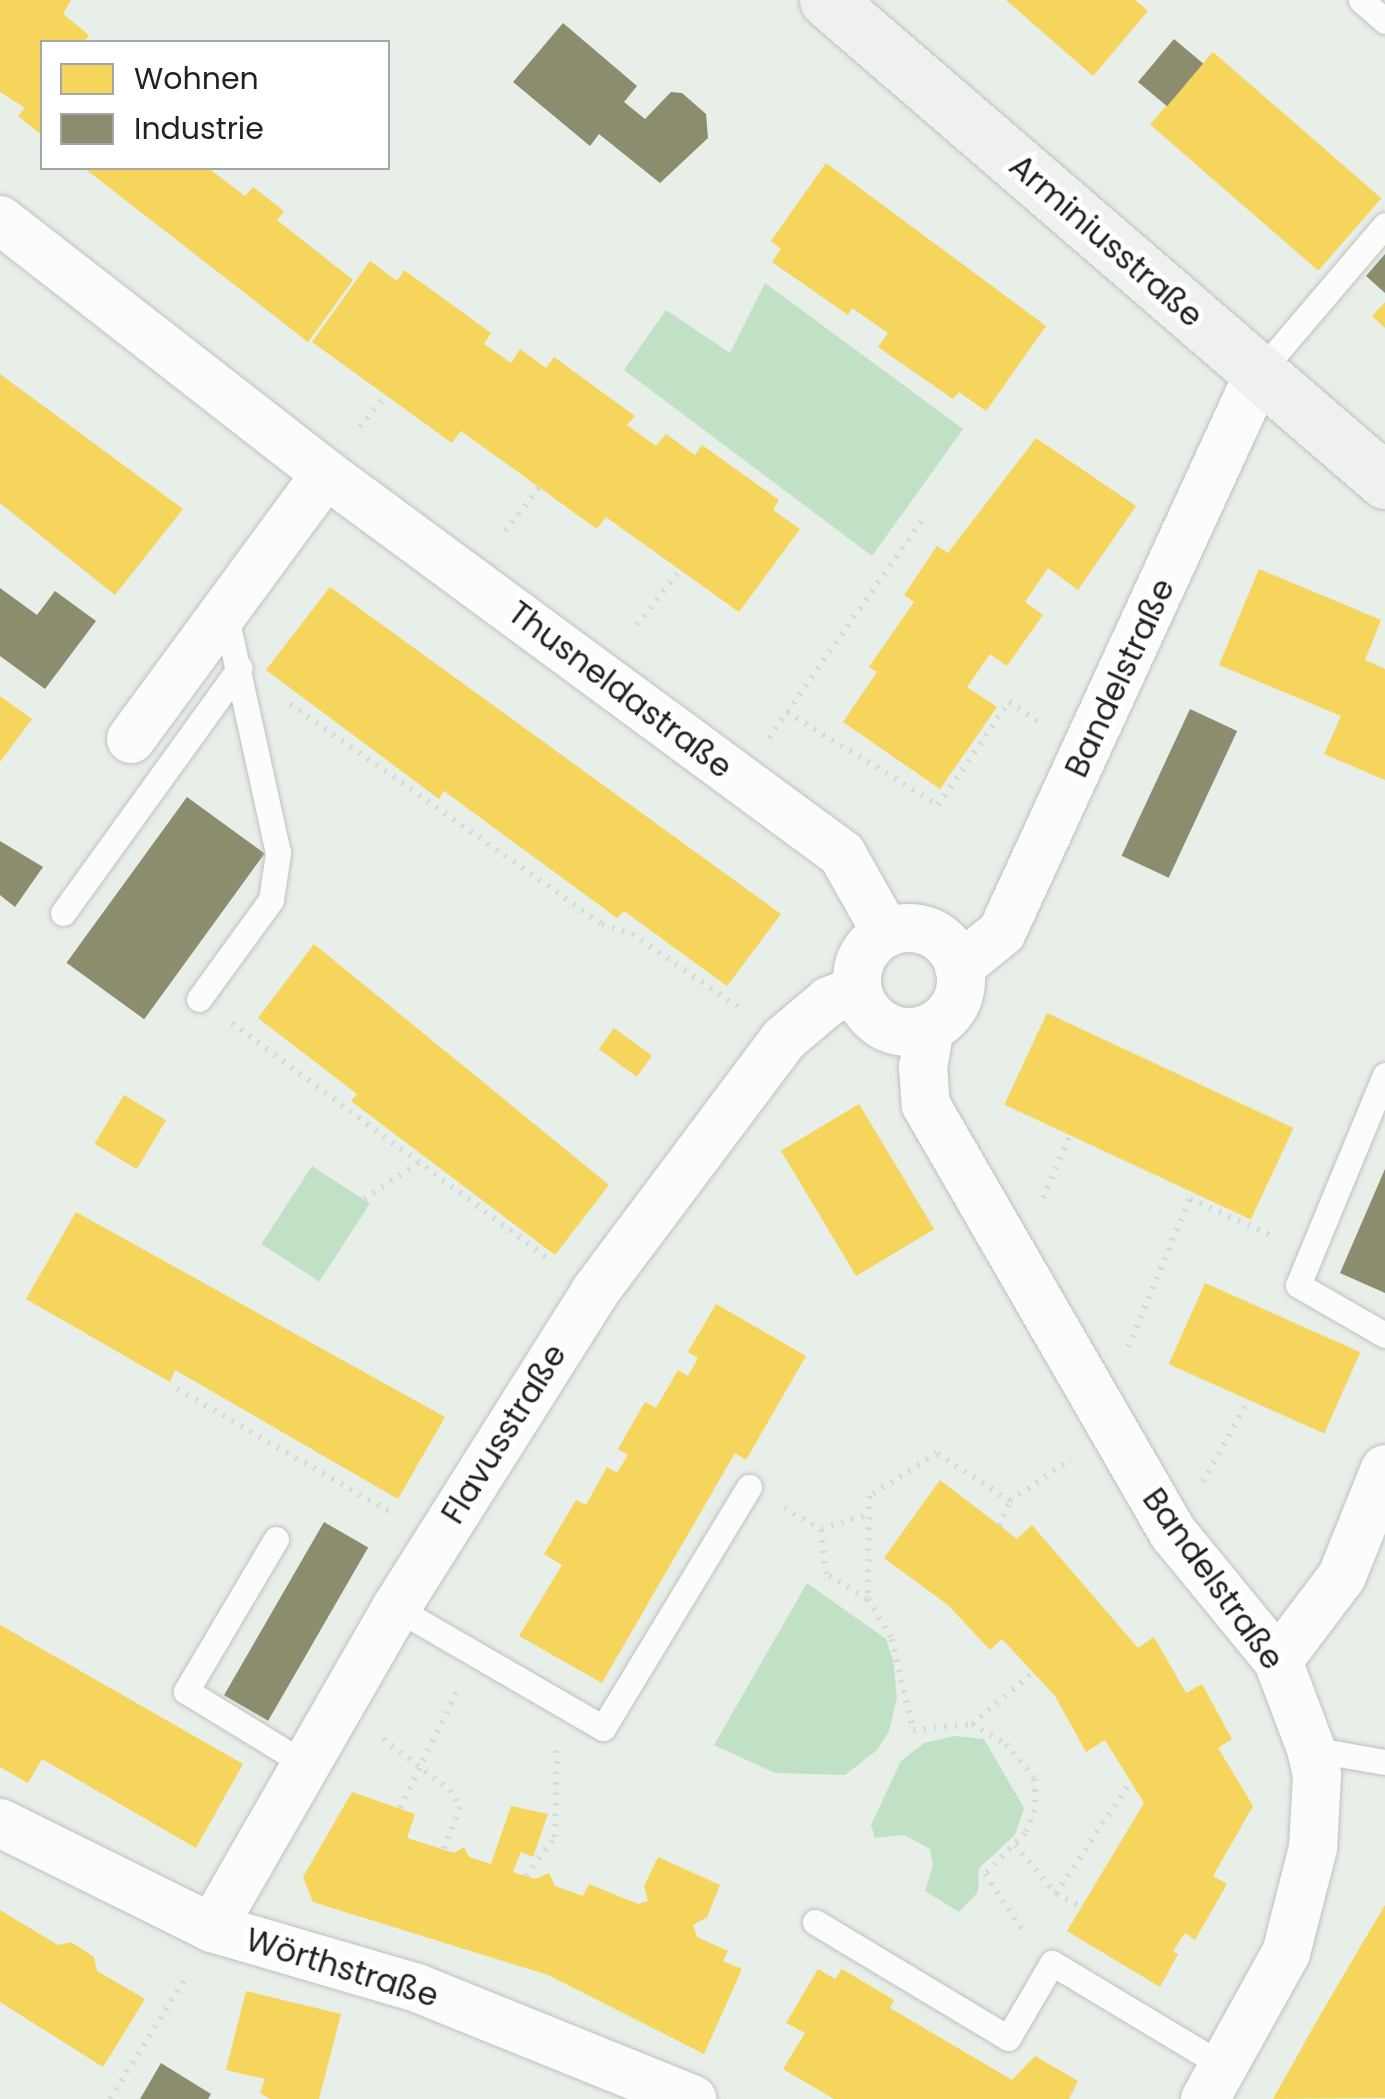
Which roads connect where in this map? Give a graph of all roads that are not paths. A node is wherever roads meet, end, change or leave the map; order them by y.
1 (827, 0) edge
2 (1360, 0) edge
3 (1385, 20) edge
4 (0, 220) edge
5 (1385, 225) edge
6 (1259, 374) junction
7 (326, 474) junction
8 (1385, 481) edge
9 (225, 612) junction
10 (240, 668) junction
11 (131, 739) dead end
12 (63, 913) dead end
13 (886, 932) junction
14 (959, 967) junction
15 (857, 990) junction
16 (199, 998) road end
17 (930, 1028) junction
18 (1385, 1074) edge
19 (1385, 1335) edge
20 (1385, 1469) edge
21 (749, 1487) dead end
22 (276, 1539) dead end
23 (396, 1608) junction
24 (1278, 1661) junction
25 (1311, 1749) junction
26 (1385, 1762) edge
27 (304, 1764) junction
28 (0, 1822) edge
29 (816, 1922) dead end
30 (212, 1928) junction
31 (1215, 2083) edge
32 (692, 2099) edge

1 - 6 main road, Arminiusstraße
2 - 3 lane
4 - 7 street, Thusneldastraße
5 - 6 lane
6 - 8 main road, Arminiusstraße
6 - 14 street, Bandelstraße
7 - 9 street
7 - 13 street, Thusneldastraße
9 - 10 lane
9 - 11 street
10 - 12 lane
10 - 16 lane
13 - 14 street
13 - 15 street
14 - 17 street
15 - 17 street
15 - 23 street, Flavusstraße
17 - 24 street, Bandelstraße
18 - 19 lane
20 - 24 street
21 - 23 lane
22 - 27 lane
23 - 27 street, Flavusstraße
24 - 25 street, Bandelstraße
25 - 26 lane
25 - 31 street, Bandelstraße
27 - 30 street, Flavusstraße
28 - 30 street, Wörthstraße
29 - 31 lane
30 - 32 street, Wörthstraße

